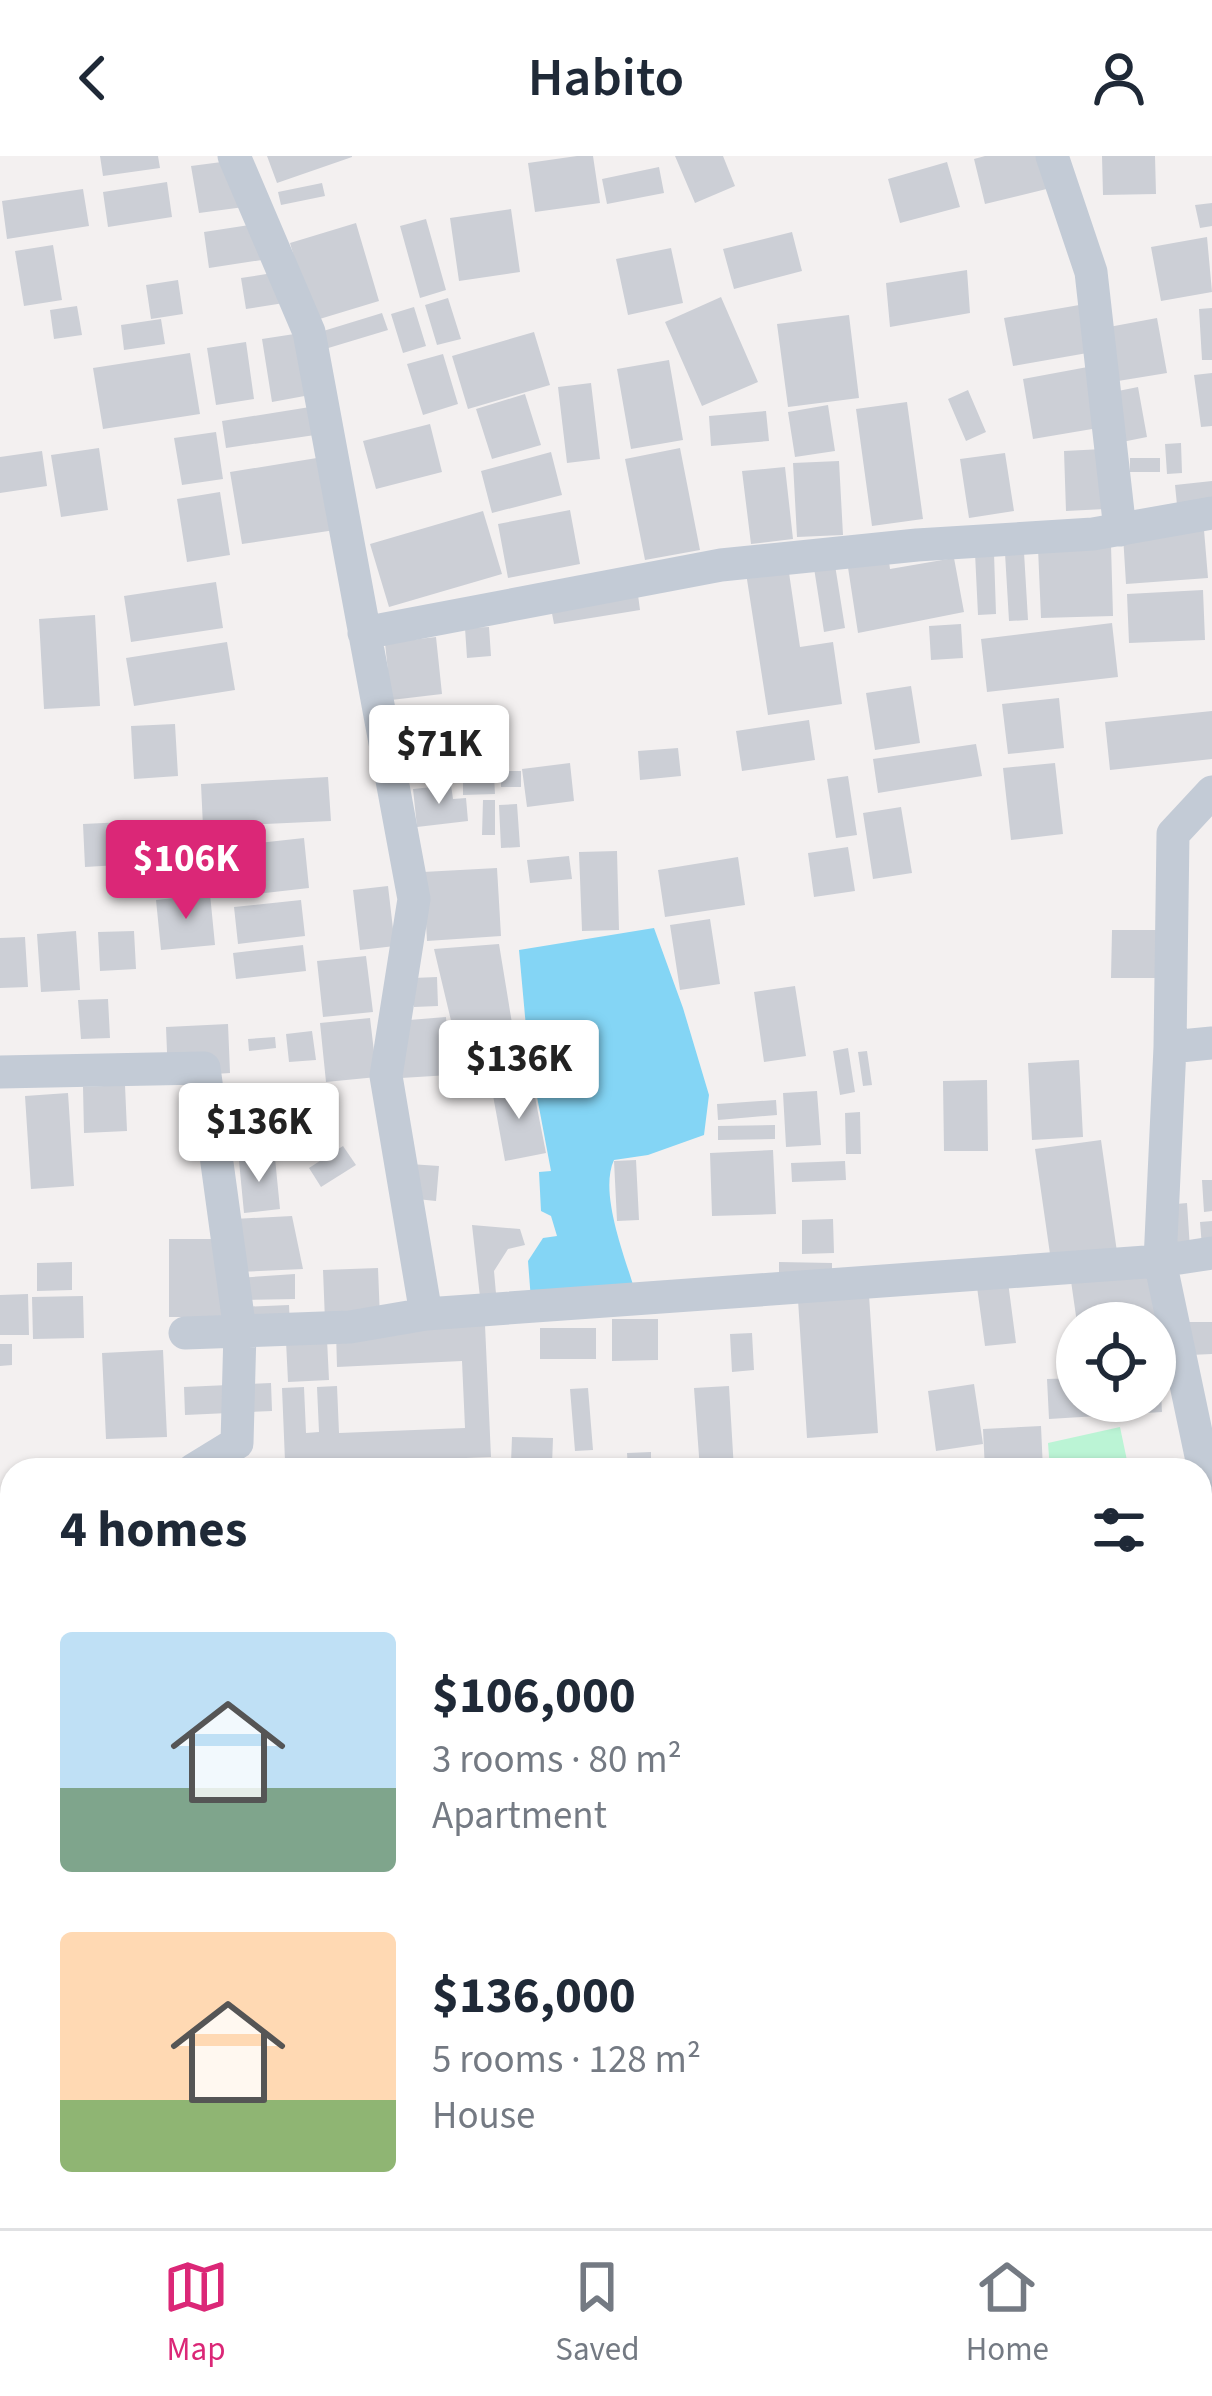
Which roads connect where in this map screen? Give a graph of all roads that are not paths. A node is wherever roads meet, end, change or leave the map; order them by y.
1 (234, 156) edge
2 (1052, 156) edge
3 (1212, 513) edge
4 (1120, 530) junction
5 (364, 633) junction
6 (1212, 792) edge
7 (1212, 1043) edge
8 (1170, 1047) junction
9 (0, 1072) edge
10 (1212, 1253) edge
11 (1160, 1261) junction
12 (426, 1314) junction
13 (240, 1331) junction
14 (185, 1333) dead end
15 (213, 1458) edge
16 (1201, 1458) edge

1 - 5 street
2 - 4 street
3 - 4 street
4 - 5 street
5 - 12 street
6 - 8 street
7 - 8 street
8 - 11 street
9 - 13 street
10 - 11 street
11 - 12 street
11 - 16 street
12 - 13 street
13 - 14 street
13 - 15 street

